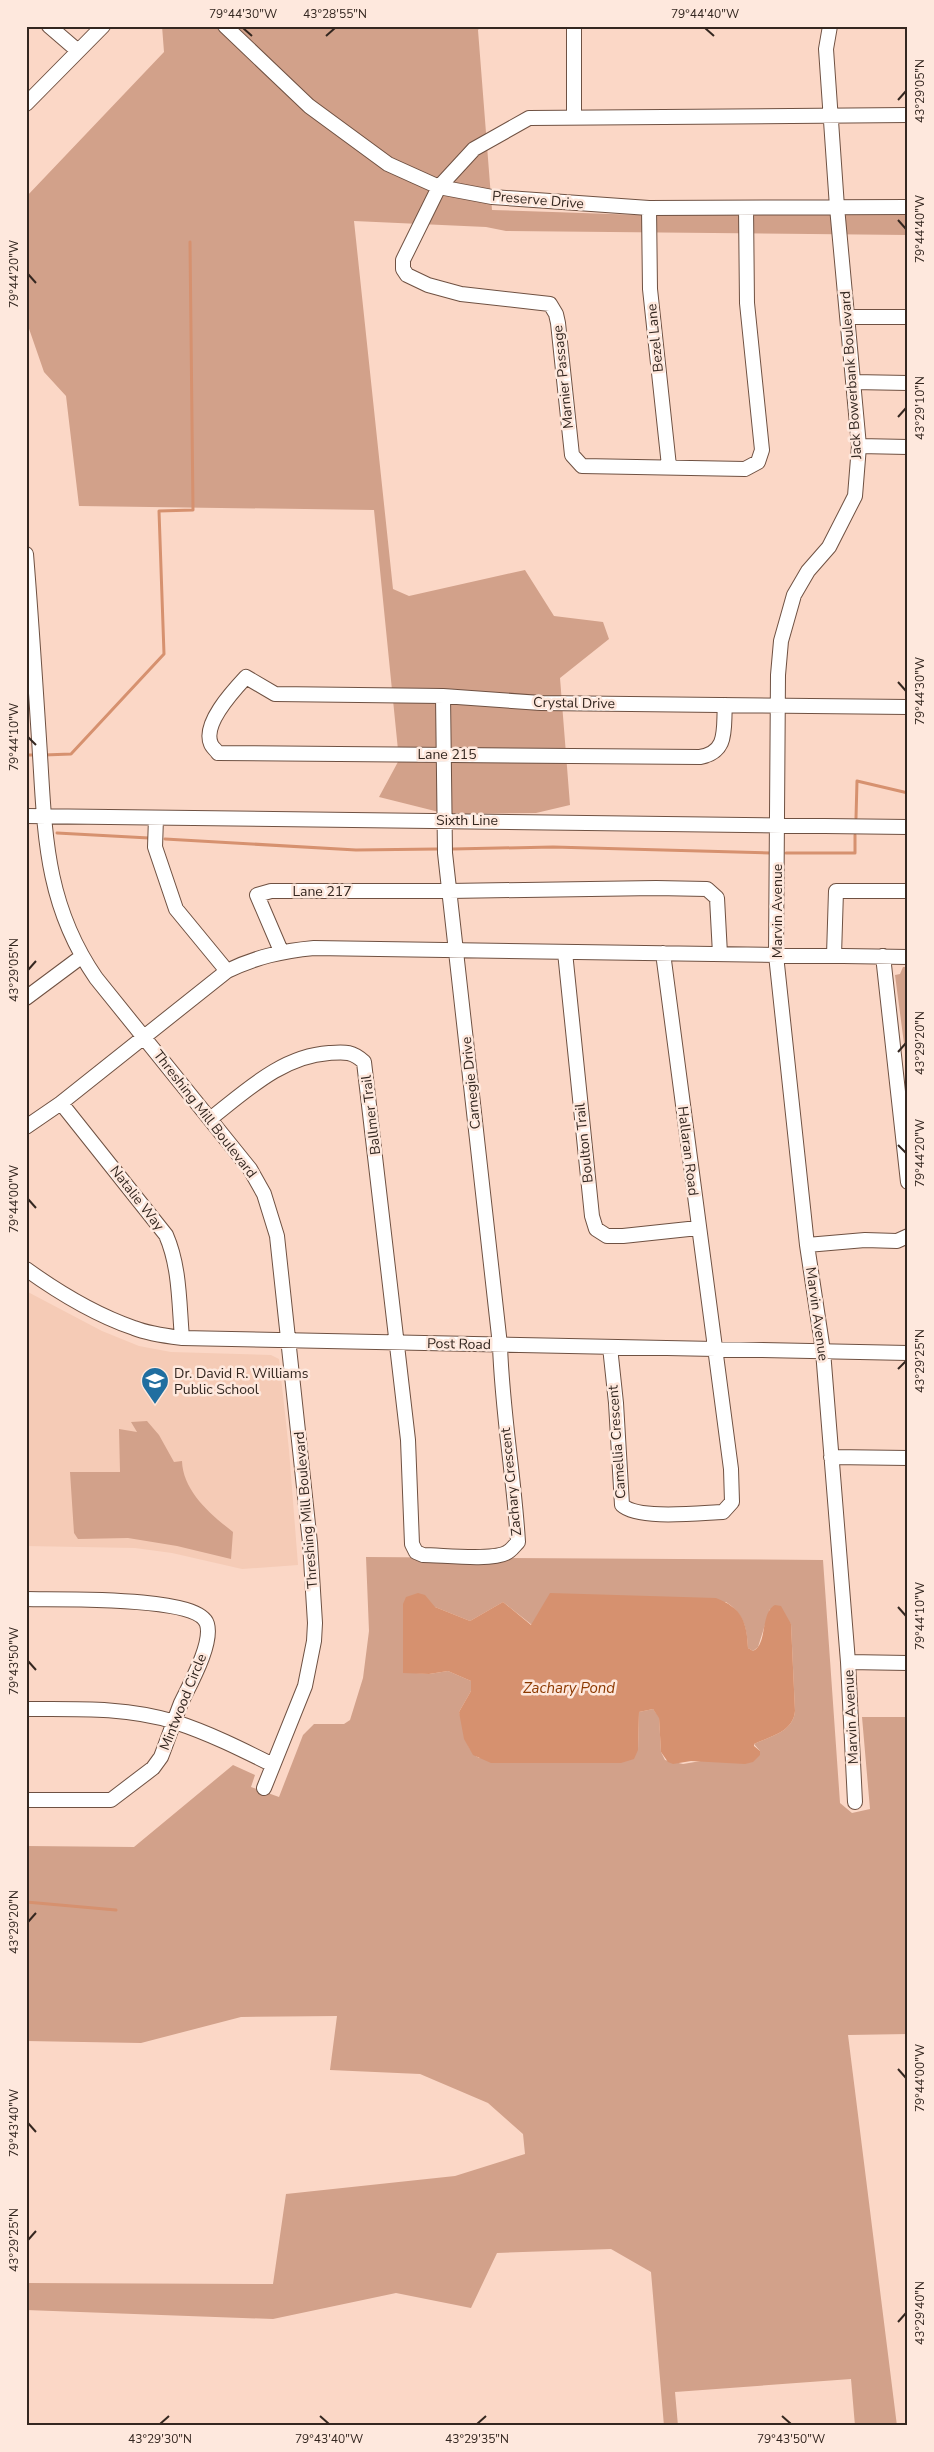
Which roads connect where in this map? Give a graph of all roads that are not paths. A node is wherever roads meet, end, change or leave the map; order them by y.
1 (50, 26) edge
2 (102, 26) edge
3 (225, 26) edge
4 (574, 26) edge
5 (830, 26) edge
6 (78, 51) junction
7 (26, 104) edge
8 (831, 115) junction
9 (908, 115) edge
10 (574, 118) junction
11 (439, 187) junction
12 (908, 206) edge
13 (837, 207) junction
14 (649, 208) junction
15 (746, 208) junction
16 (847, 317) junction
17 (908, 317) edge
18 (853, 382) junction
19 (908, 383) edge
20 (859, 446) junction
21 (908, 447) edge
22 (669, 466) junction
23 (26, 554) edge
24 (28, 598) edge
25 (246, 677) joint
26 (443, 696) junction
27 (778, 704) junction
28 (725, 705) junction
29 (908, 707) edge
30 (443, 754) junction
31 (26, 816) edge
32 (43, 816) junction
33 (156, 818) junction
34 (443, 820) junction
35 (778, 826) junction
36 (908, 827) edge
37 (908, 891) edge
38 (449, 892) junction
39 (456, 950) junction
40 (281, 951) junction
41 (565, 952) junction
42 (663, 953) junction
43 (720, 954) junction
44 (776, 955) junction
45 (834, 956) junction
46 (883, 956) junction
47 (908, 956) edge
48 (81, 957) junction
49 (227, 970) junction
50 (26, 998) edge
51 (145, 1038) junction
52 (61, 1103) junction
53 (210, 1119) junction
54 (26, 1127) edge
55 (908, 1182) edge
56 (698, 1228) junction
57 (908, 1236) edge
58 (807, 1245) junction
59 (26, 1269) edge
60 (182, 1338) junction
61 (289, 1342) junction
62 (397, 1344) junction
63 (500, 1345) junction
64 (610, 1347) junction
65 (714, 1349) junction
66 (823, 1351) junction
67 (908, 1353) edge
68 (831, 1457) junction
69 (908, 1458) edge
70 (26, 1599) edge
71 (848, 1662) junction
72 (908, 1664) edge
73 (26, 1709) edge
74 (174, 1722) junction
75 (273, 1765) junction
76 (264, 1788) dead end
77 (26, 1800) edge
78 (855, 1802) dead end

1 - 6 street
2 - 6 street
3 - 11 street, Preserve Drive
4 - 10 street
5 - 8 street, Jack Bowerbank Boulevard
6 - 7 street
8 - 9 street, Marnier Passage
8 - 10 street, Marnier Passage
8 - 13 street, Jack Bowerbank Boulevard
10 - 11 street, Marnier Passage
11 - 14 street, Preserve Drive
11 - 22 street, Marnier Passage
12 - 13 street, Preserve Drive
13 - 15 street, Preserve Drive
13 - 16 street, Jack Bowerbank Boulevard
14 - 15 street, Preserve Drive
14 - 22 street, Bezel Lane
15 - 22 street, Marnier Passage
16 - 17 street
16 - 18 street, Jack Bowerbank Boulevard
18 - 19 street
18 - 20 street, Jack Bowerbank Boulevard
20 - 21 street
20 - 27 street, Jack Bowerbank Boulevard
23 - 24 street, Threshing Mill Boulevard
24 - 32 street, Threshing Mill Boulevard
25 - 26 street, Crystal Drive
25 - 30 street, Lane 215
26 - 28 street, Crystal Drive
26 - 30 street, Carnegie Drive
27 - 28 street, Crystal Drive
27 - 29 street, Crystal Drive
27 - 35 street, Jack Bowerbank Boulevard
28 - 30 street, Lane 215
30 - 34 street, Carnegie Drive
31 - 32 street, Sixth Line
32 - 33 street, Sixth Line
32 - 48 street, Threshing Mill Boulevard
33 - 34 street, Sixth Line
33 - 49 street
34 - 35 street, Sixth Line
34 - 38 street, Carnegie Drive
35 - 36 street, Sixth Line
35 - 44 street, Marvin Avenue
37 - 45 street
38 - 39 street, Carnegie Drive
38 - 40 street, Lane 217
38 - 43 street
39 - 40 street
39 - 41 street
39 - 63 street, Carnegie Drive
40 - 49 street
41 - 42 street
41 - 56 street, Boulton Trail
42 - 43 street
42 - 56 street, Hallaran Road
43 - 44 street
44 - 45 street
44 - 58 street, Marvin Avenue
45 - 46 street
46 - 47 street
46 - 55 street
48 - 50 street
48 - 51 street, Threshing Mill Boulevard
49 - 51 street
51 - 52 street
51 - 53 street, Threshing Mill Boulevard
52 - 54 street
52 - 60 street, Natalie Way
53 - 61 street, Threshing Mill Boulevard
53 - 62 street, Ballmer Trail
56 - 65 street, Hallaran Road
57 - 58 street
58 - 66 street, Marvin Avenue
59 - 60 street, Post Road
60 - 61 street, Post Road
61 - 62 street, Post Road
61 - 75 street, Threshing Mill Boulevard
62 - 63 street, Post Road
62 - 63 street, Zachary Crescent
63 - 64 street, Post Road
64 - 65 street, Post Road
64 - 65 street, Camellia Crescent
65 - 66 street, Post Road
66 - 67 street, Post Road
66 - 68 street, Marvin Avenue
68 - 69 street
68 - 71 street, Marvin Avenue
70 - 74 street, Mintwood Circle
71 - 72 street
71 - 78 street, Marvin Avenue
73 - 74 street
74 - 75 street
74 - 77 street, Mintwood Circle
75 - 76 street, Threshing Mill Boulevard

